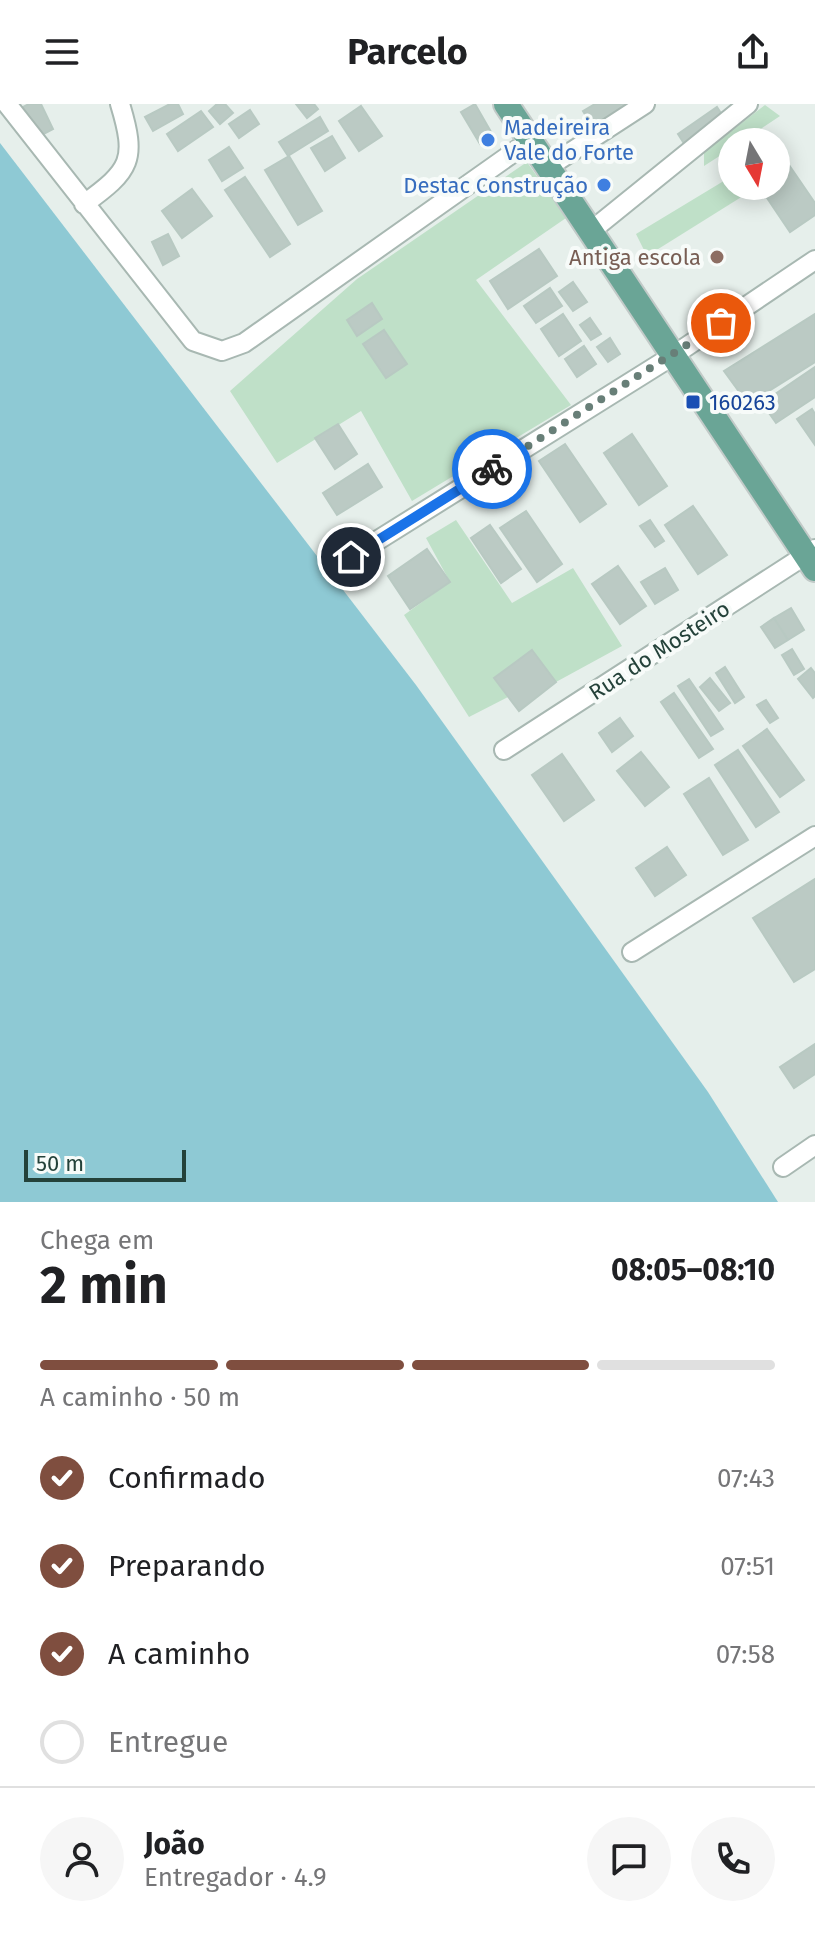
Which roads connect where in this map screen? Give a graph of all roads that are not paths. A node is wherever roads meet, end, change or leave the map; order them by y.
1 (7, 104) edge
2 (120, 104) edge
3 (506, 104) edge
4 (645, 104) edge
5 (748, 104) edge
6 (531, 140) junction
7 (548, 167) junction
8 (84, 204) junction
9 (591, 231) junction
10 (815, 260) edge
11 (674, 355) junction
12 (351, 557) dead end
13 (812, 558) edge
14 (504, 750) dead end
15 (815, 836) edge
16 (632, 952) dead end
17 (815, 1145) edge
18 (783, 1167) dead end

1 - 8 street
2 - 8 street
3 - 6 main road
4 - 7 street
5 - 9 street
6 - 7 main road
6 - 8 street
7 - 9 main road
9 - 11 main road
10 - 11 street
11 - 12 street
11 - 13 main road
13 - 14 street, Rua do Mosteiro
15 - 16 street
17 - 18 street

